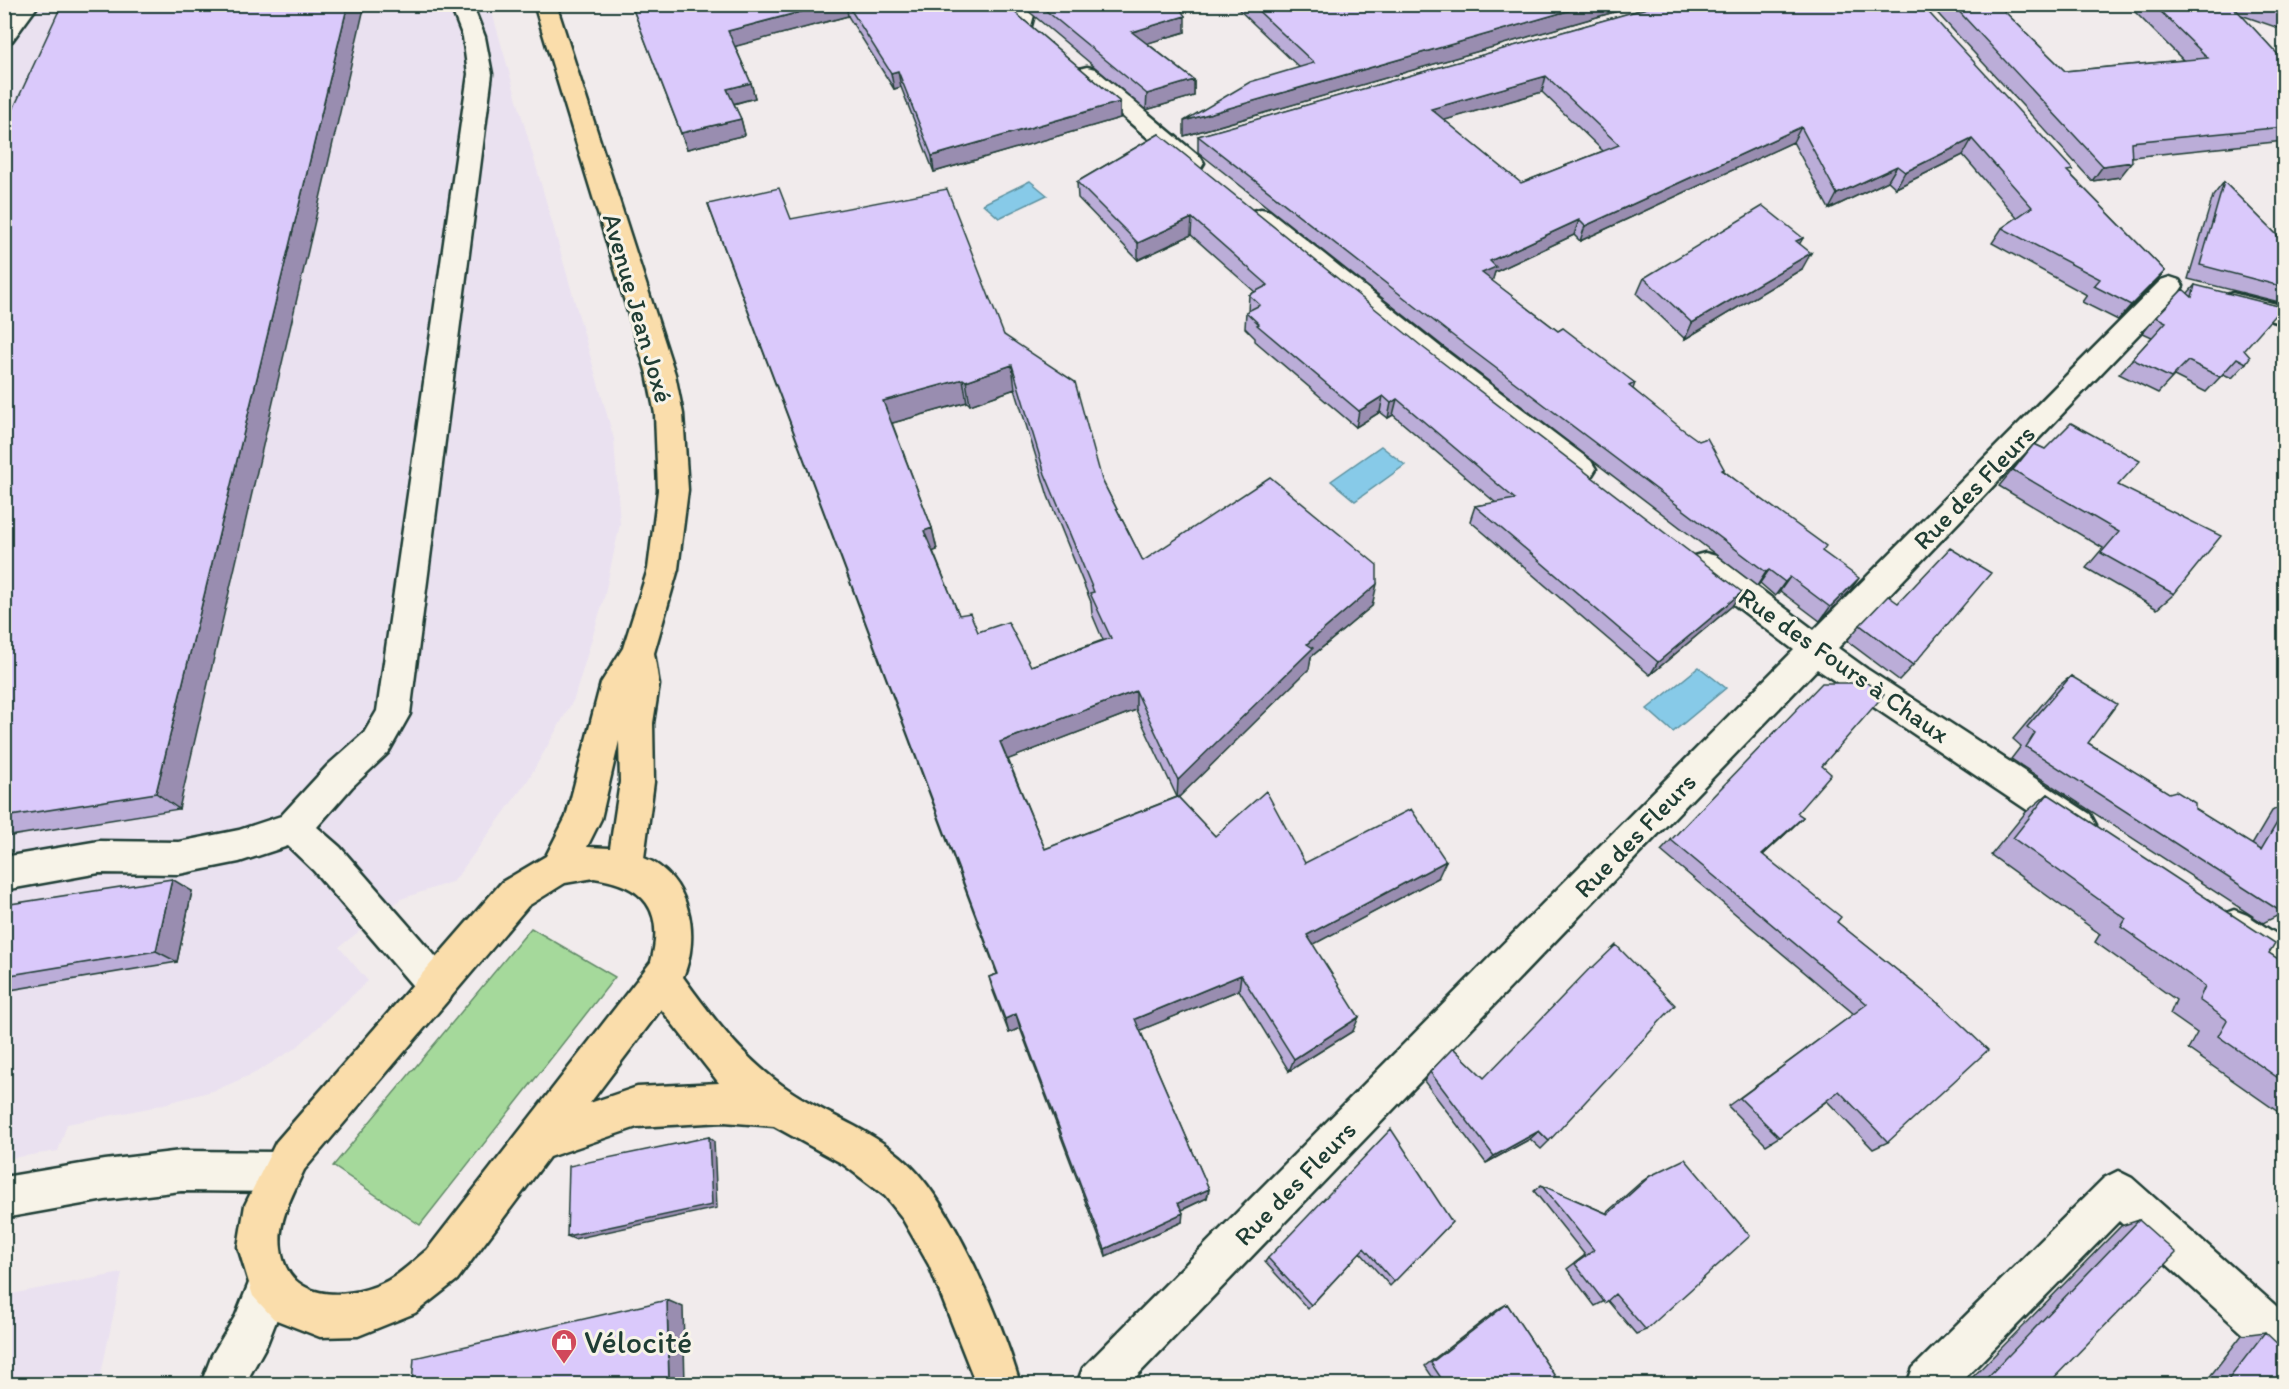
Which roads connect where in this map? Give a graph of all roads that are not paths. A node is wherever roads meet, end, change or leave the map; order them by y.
1 (28, 4) edge
2 (461, 4) edge
3 (545, 4) edge
4 (1002, 4) edge
5 (1030, 20) edge
6 (4, 36) edge
7 (1068, 59) edge
8 (1202, 142) edge
9 (1175, 149) junction
10 (1213, 179) edge
11 (1241, 201) edge
12 (2284, 315) edge
13 (1598, 482) edge
14 (1683, 547) edge
15 (1815, 650) junction
16 (638, 653) junction
17 (293, 828) junction
18 (2108, 845) edge
19 (625, 866) junction
20 (559, 868) junction
21 (4, 874) edge
22 (2206, 909) edge
23 (2284, 960) edge
24 (661, 977) junction
25 (437, 986) junction
26 (778, 1107) junction
27 (536, 1142) junction
28 (279, 1172) junction
29 (4, 1198) edge
30 (270, 1283) junction
31 (2284, 1342) edge
32 (223, 1384) edge
33 (996, 1384) edge
34 (1099, 1384) edge
35 (1929, 1384) edge

1 - 6 street
2 - 17 street
3 - 16 main road, Avenue Jean Joxé
4 - 5 street
7 - 9 street
8 - 9 street
9 - 10 street
11 - 13 street
12 - 15 street, Rue des Fleurs
14 - 15 street, Rue des Fours à Chaux
15 - 18 street, Rue des Fours à Chaux
15 - 34 street, Rue des Fleurs
16 - 19 main road, Avenue Jean Joxé
16 - 20 main road, Avenue Jean Joxé
17 - 21 street
17 - 25 street
19 - 20 main road
19 - 24 main road
20 - 25 main road
22 - 23 street
24 - 26 main road
24 - 27 main road
25 - 28 main road
26 - 27 main road
26 - 33 main road
27 - 30 main road
28 - 29 street
28 - 30 main road
30 - 32 street
31 - 35 street

